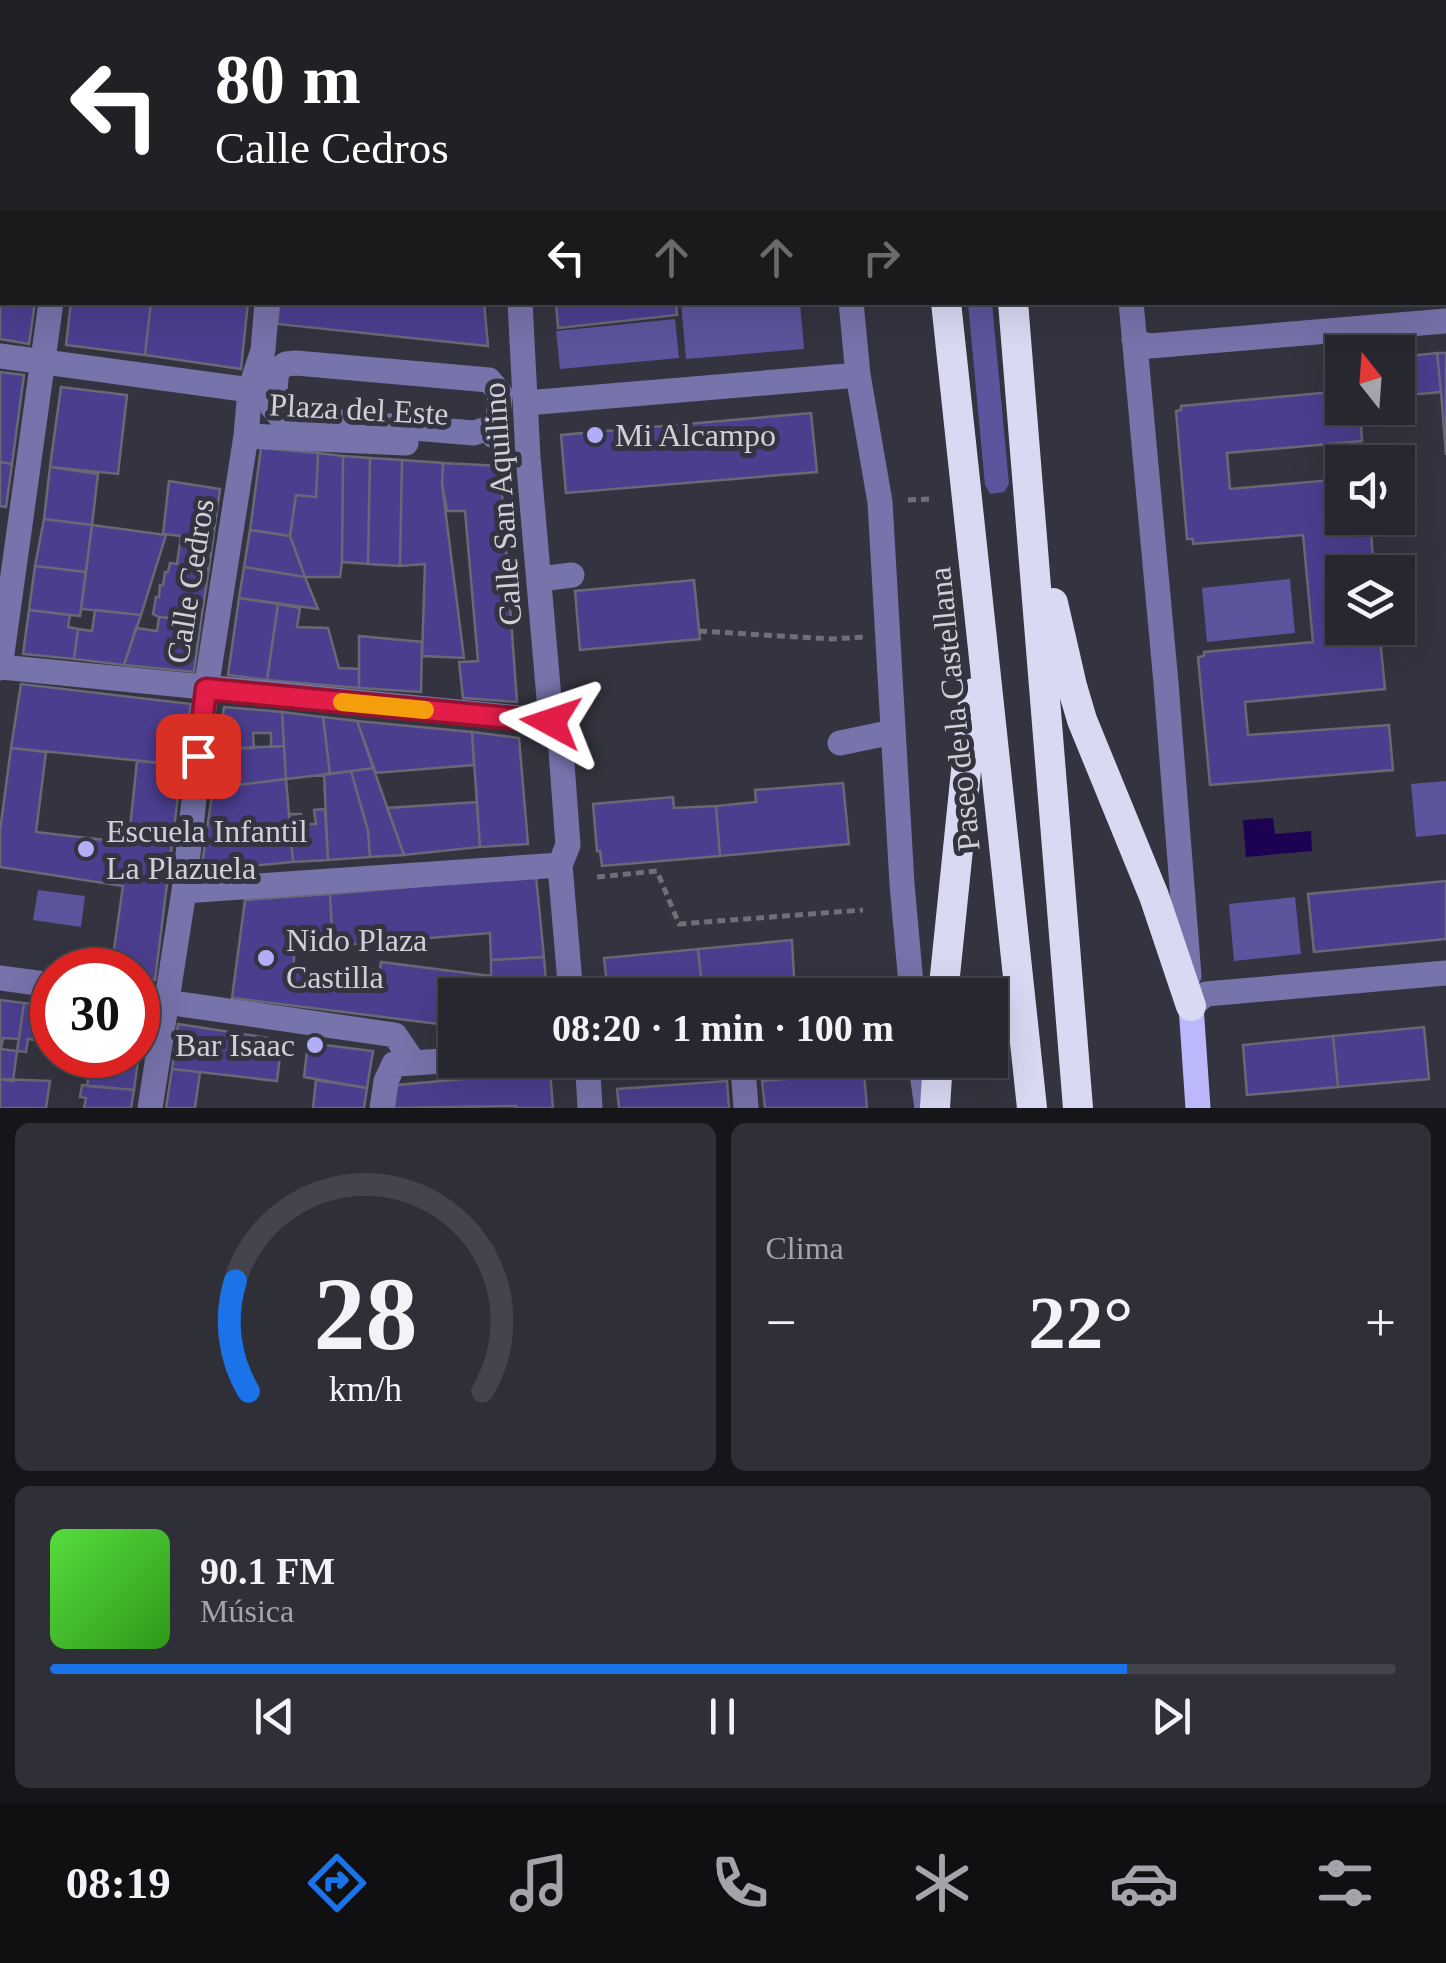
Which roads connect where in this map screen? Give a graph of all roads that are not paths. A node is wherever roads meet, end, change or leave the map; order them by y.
1 (51, 305) edge
2 (268, 305) edge
3 (520, 305) edge
4 (852, 305) edge
5 (946, 305) edge
6 (1013, 305) edge
7 (1131, 305) edge
8 (1446, 321) edge
9 (1134, 339) junction
10 (0, 356) edge
11 (278, 358) junction
12 (43, 361) junction
13 (525, 370) junction
14 (858, 375) junction
15 (250, 390) junction
16 (526, 403) junction
17 (246, 436) junction
18 (528, 448) junction
19 (1029, 494) junction
20 (572, 575) dead end
21 (540, 579) junction
22 (980, 630) junction
23 (0, 667) edge
24 (206, 689) junction
25 (551, 722) junction
26 (893, 732) junction
27 (840, 743) dead end
28 (560, 865) junction
29 (184, 891) junction
30 (1446, 972) edge
31 (0, 978) edge
32 (570, 978) edge
33 (910, 978) edge
34 (944, 978) edge
35 (30, 982) edge
36 (160, 1001) edge
37 (166, 1002) junction
38 (1191, 1006) junction
39 (438, 1061) edge
40 (414, 1062) junction
41 (588, 1078) edge
42 (923, 1078) edge
43 (937, 1078) edge
44 (744, 1082) dead end
45 (150, 1108) edge
46 (382, 1108) edge
47 (590, 1108) edge
48 (746, 1108) edge
49 (927, 1108) edge
50 (936, 1108) edge
51 (1032, 1108) edge
52 (1078, 1108) edge
53 (1198, 1108) edge

1 - 12 street
2 - 11 street, Calle Cedros
3 - 13 street, Calle San Aquilino
4 - 14 street, Paseo de la Castellana
5 - 22 highway, Paseo de la Castellana
6 - 19 highway
7 - 9 street
8 - 9 street
9 - 38 street
10 - 12 street
11 - 11 street
11 - 13 street, Plaza del Este
11 - 15 street, Calle Cedros
12 - 15 street
12 - 23 street
13 - 16 street, Calle San Aquilino
14 - 16 street
14 - 26 street, Paseo de la Castellana
15 - 17 street, Calle Cedros
16 - 18 street, Calle San Aquilino
17 - 18 street, Plaza del Este
17 - 24 street, Calle Cedros
18 - 21 street, Calle San Aquilino
19 - 38 highway
19 - 52 highway
20 - 21 street
21 - 25 street, Calle San Aquilino
22 - 34 highway
22 - 51 highway, Paseo de la Castellana
23 - 24 street
24 - 25 street
24 - 29 street, Calle Cedros
25 - 28 street, Calle San Aquilino
26 - 27 street
26 - 33 street, Paseo de la Castellana
28 - 29 street
28 - 32 street, Calle San Aquilino
29 - 37 street, Calle Cedros
30 - 38 street
31 - 35 street
36 - 37 street
37 - 40 street
37 - 45 street, Calle Cedros
38 - 53 main road
39 - 40 street
40 - 46 street
41 - 47 street
42 - 49 street
43 - 50 highway
44 - 48 street

